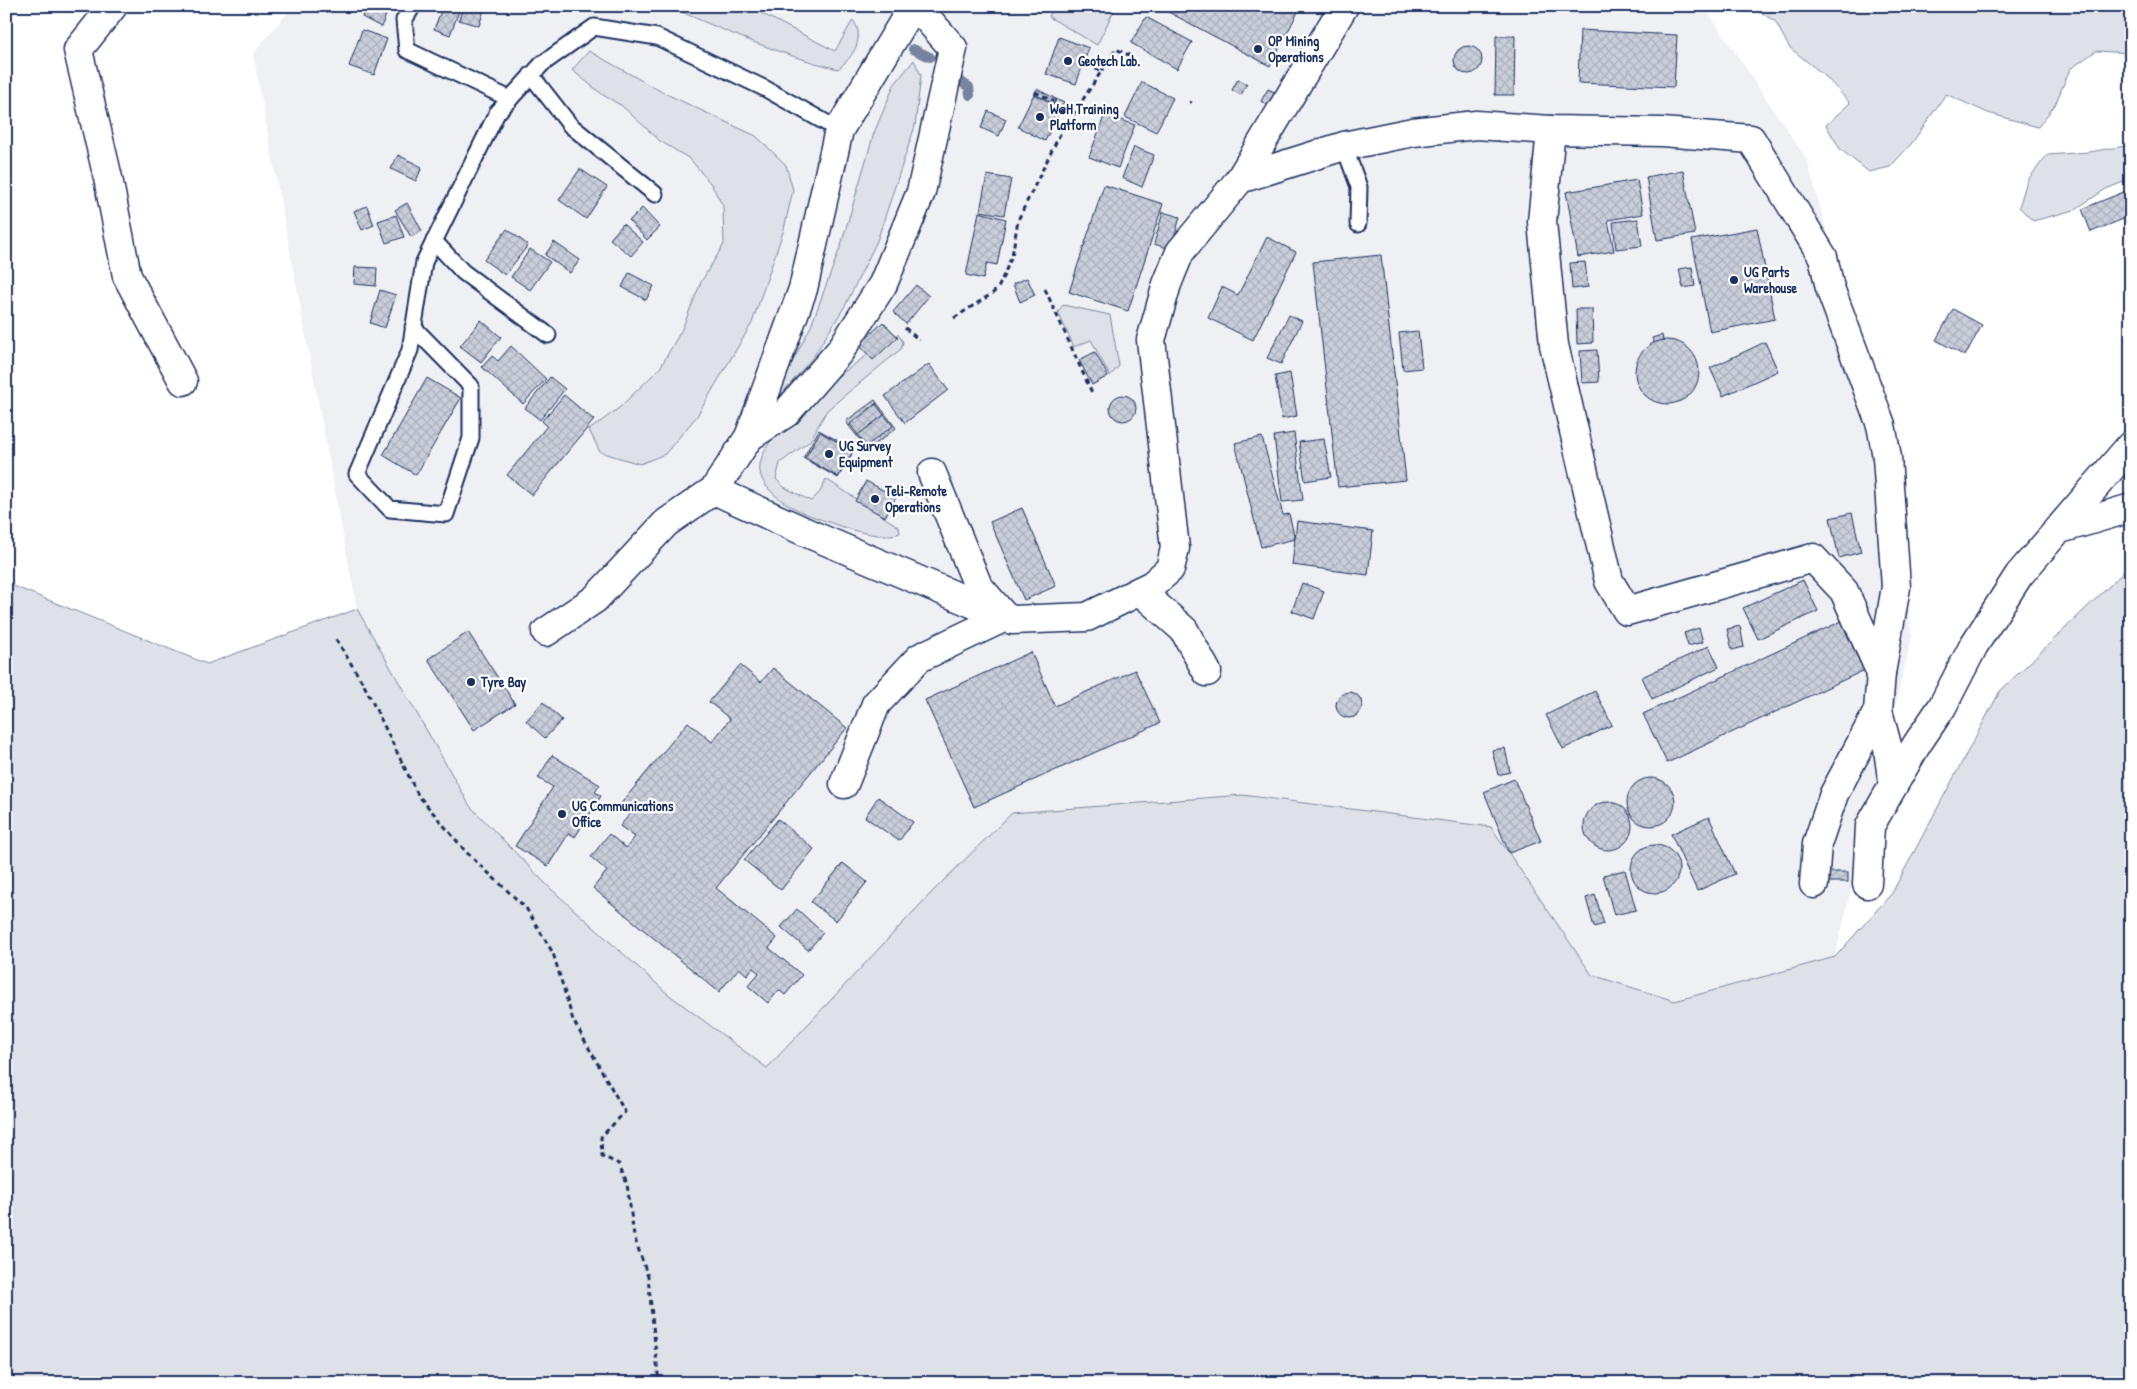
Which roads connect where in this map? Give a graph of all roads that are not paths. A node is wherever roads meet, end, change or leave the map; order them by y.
1 (113, 6) edge
2 (413, 6) edge
3 (915, 6) edge
4 (1344, 6) edge
5 (531, 76) junction
6 (510, 99) junction
7 (839, 130) junction
8 (1551, 130) junction
9 (1344, 146) junction
10 (1240, 178) junction
11 (655, 194) dead end
12 (1358, 224) dead end
13 (434, 241) junction
14 (414, 327) junction
15 (548, 335) dead end
16 (183, 381) dead end
17 (749, 437) junction
18 (2131, 445) edge
19 (932, 473) dead end
20 (714, 490) junction
21 (2131, 508) edge
22 (2057, 530) junction
23 (1140, 591) junction
24 (1005, 617) junction
25 (546, 632) dead end
26 (1207, 672) dead end
27 (1881, 673) junction
28 (1878, 711) junction
29 (1924, 734) junction
30 (1888, 749) junction
31 (1848, 767) junction
32 (844, 784) dead end
33 (1893, 786) junction
34 (1814, 884) dead end
35 (1866, 884) dead end

1 - 16 street
2 - 6 lane
3 - 7 street
3 - 17 street
4 - 10 street
5 - 6 lane
5 - 7 lane
5 - 11 lane
6 - 13 lane
7 - 17 street
8 - 9 street
8 - 27 street
8 - 27 street
9 - 10 street
9 - 12 lane
10 - 23 street
13 - 14 lane
13 - 15 lane
14 - 14 lane
17 - 20 street
18 - 22 street
19 - 24 street
20 - 24 street
20 - 25 street
21 - 22 street
22 - 29 street
23 - 24 street
23 - 26 street
24 - 32 street
27 - 28 street
28 - 29 street
28 - 30 street
28 - 31 street
29 - 30 street
29 - 33 street
30 - 31 street
30 - 33 street
31 - 34 street
33 - 35 street

